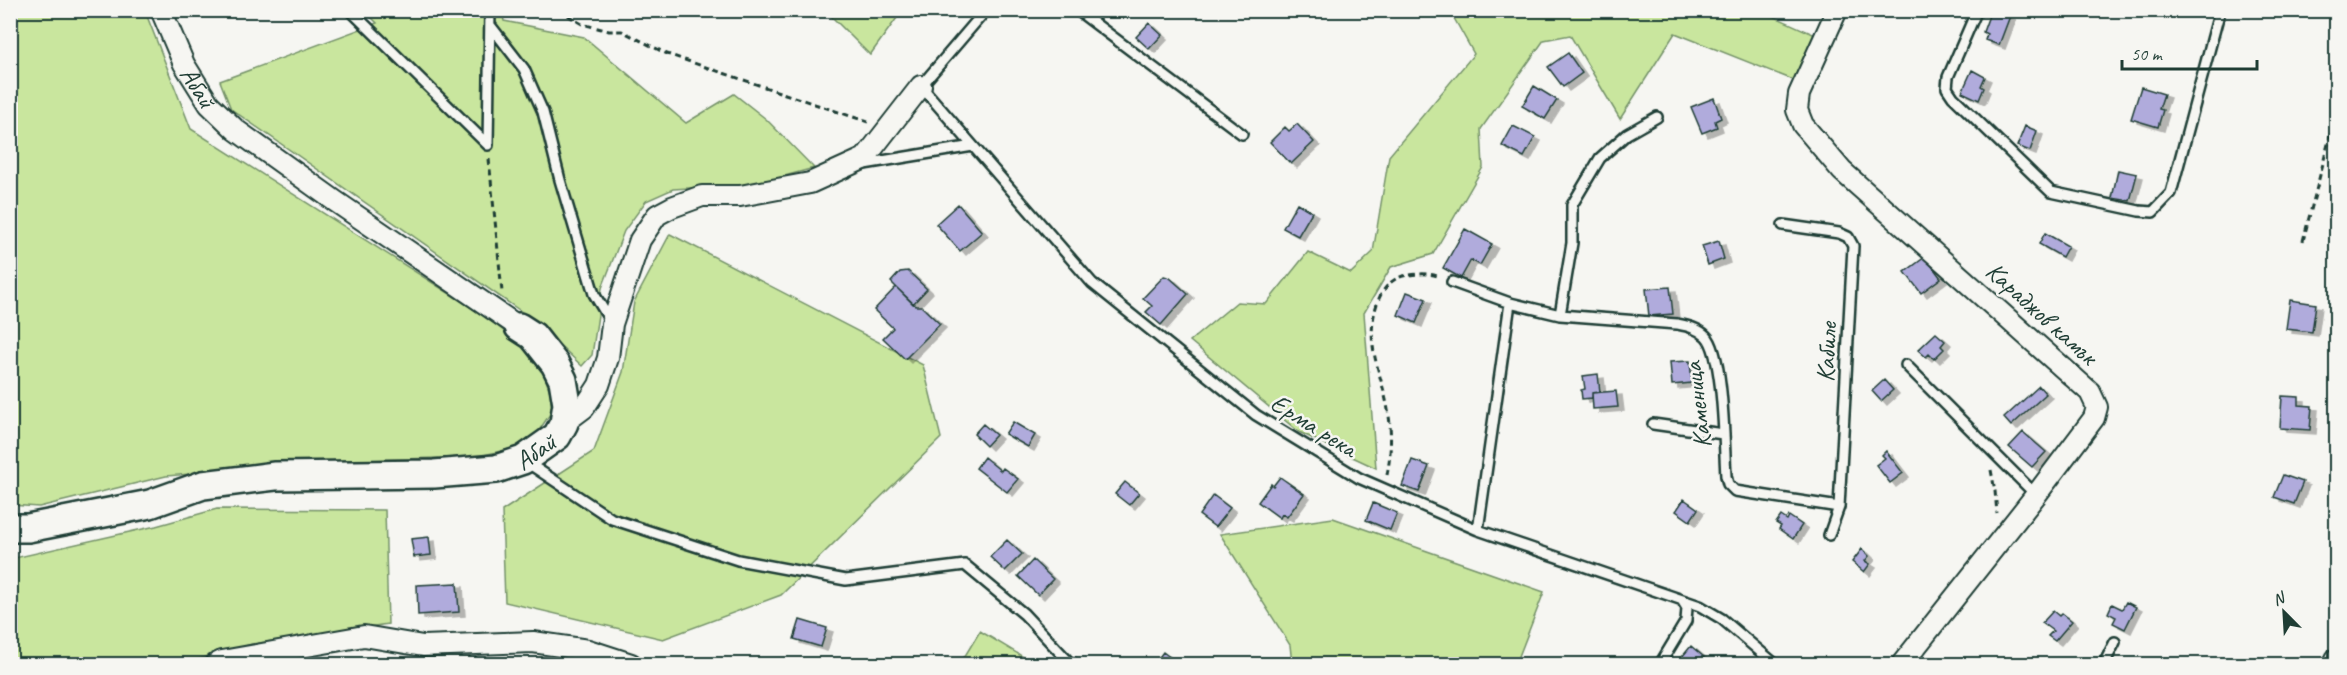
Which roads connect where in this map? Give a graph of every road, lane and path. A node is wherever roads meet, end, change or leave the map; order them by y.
1 (161, 10) edge
2 (350, 10) edge
3 (490, 10) edge
4 (559, 10) edge
5 (986, 10) edge
6 (1077, 10) edge
7 (1837, 10) edge
8 (1977, 10) edge
9 (2220, 10) edge
10 (490, 25) junction
11 (921, 86) junction
12 (2337, 113) edge
13 (1657, 117) dead end
14 (888, 128) junction
15 (1242, 134) dead end
16 (488, 145) junction
17 (973, 146) junction
18 (847, 166) junction
19 (1783, 225) dead end
20 (2303, 240) dead end
21 (1452, 282) joint
22 (1510, 303) junction
23 (1560, 315) junction
24 (512, 323) junction
25 (612, 324) junction
26 (1906, 365) dead end
27 (564, 423) junction
28 (1653, 424) dead end
29 (1723, 434) junction
30 (1978, 437) junction
31 (523, 460) junction
32 (1384, 489) junction
33 (2036, 495) junction
34 (1839, 507) junction
35 (10, 528) edge
36 (1478, 530) junction
37 (1829, 535) dead end
38 (1999, 542) junction
39 (1682, 600) junction
40 (2115, 642) dead end
41 (2337, 659) edge
42 (220, 663) edge
43 (631, 664) edge
44 (1075, 664) edge
45 (1660, 664) edge
46 (1775, 664) edge
47 (1902, 664) edge
48 (2104, 664) edge
49 (2334, 664) edge

1 - 24 street, Абай
2 - 16 lane
3 - 10 lane
4 - 14 path
5 - 11 lane
6 - 15 lane
7 - 33 street, Караджов камък
8 - 9 lane
10 - 16 lane
10 - 25 lane
11 - 14 street
11 - 17 lane, Ерма река
12 - 20 path
13 - 23 lane
14 - 18 street
16 - 24 path
17 - 18 lane
17 - 32 lane, Ерма река
18 - 25 street
19 - 34 lane, Кабиле
21 - 22 lane, Каменица
21 - 32 path
22 - 23 lane, Каменица
22 - 36 lane
23 - 29 lane, Каменица
24 - 27 street, Абай
25 - 27 street
26 - 30 lane
27 - 31 street, Абай
28 - 29 lane
29 - 34 lane, Каменица
30 - 33 lane
30 - 38 path
31 - 35 street, Абай
31 - 44 lane
32 - 36 lane, Ерма река
33 - 38 street, Караджов камък
34 - 37 lane, Кабиле
36 - 39 lane, Ерма река
38 - 47 street, Караджов камък
39 - 45 lane
39 - 46 lane, Ерма река
40 - 48 lane
41 - 49 street
42 - 43 street

